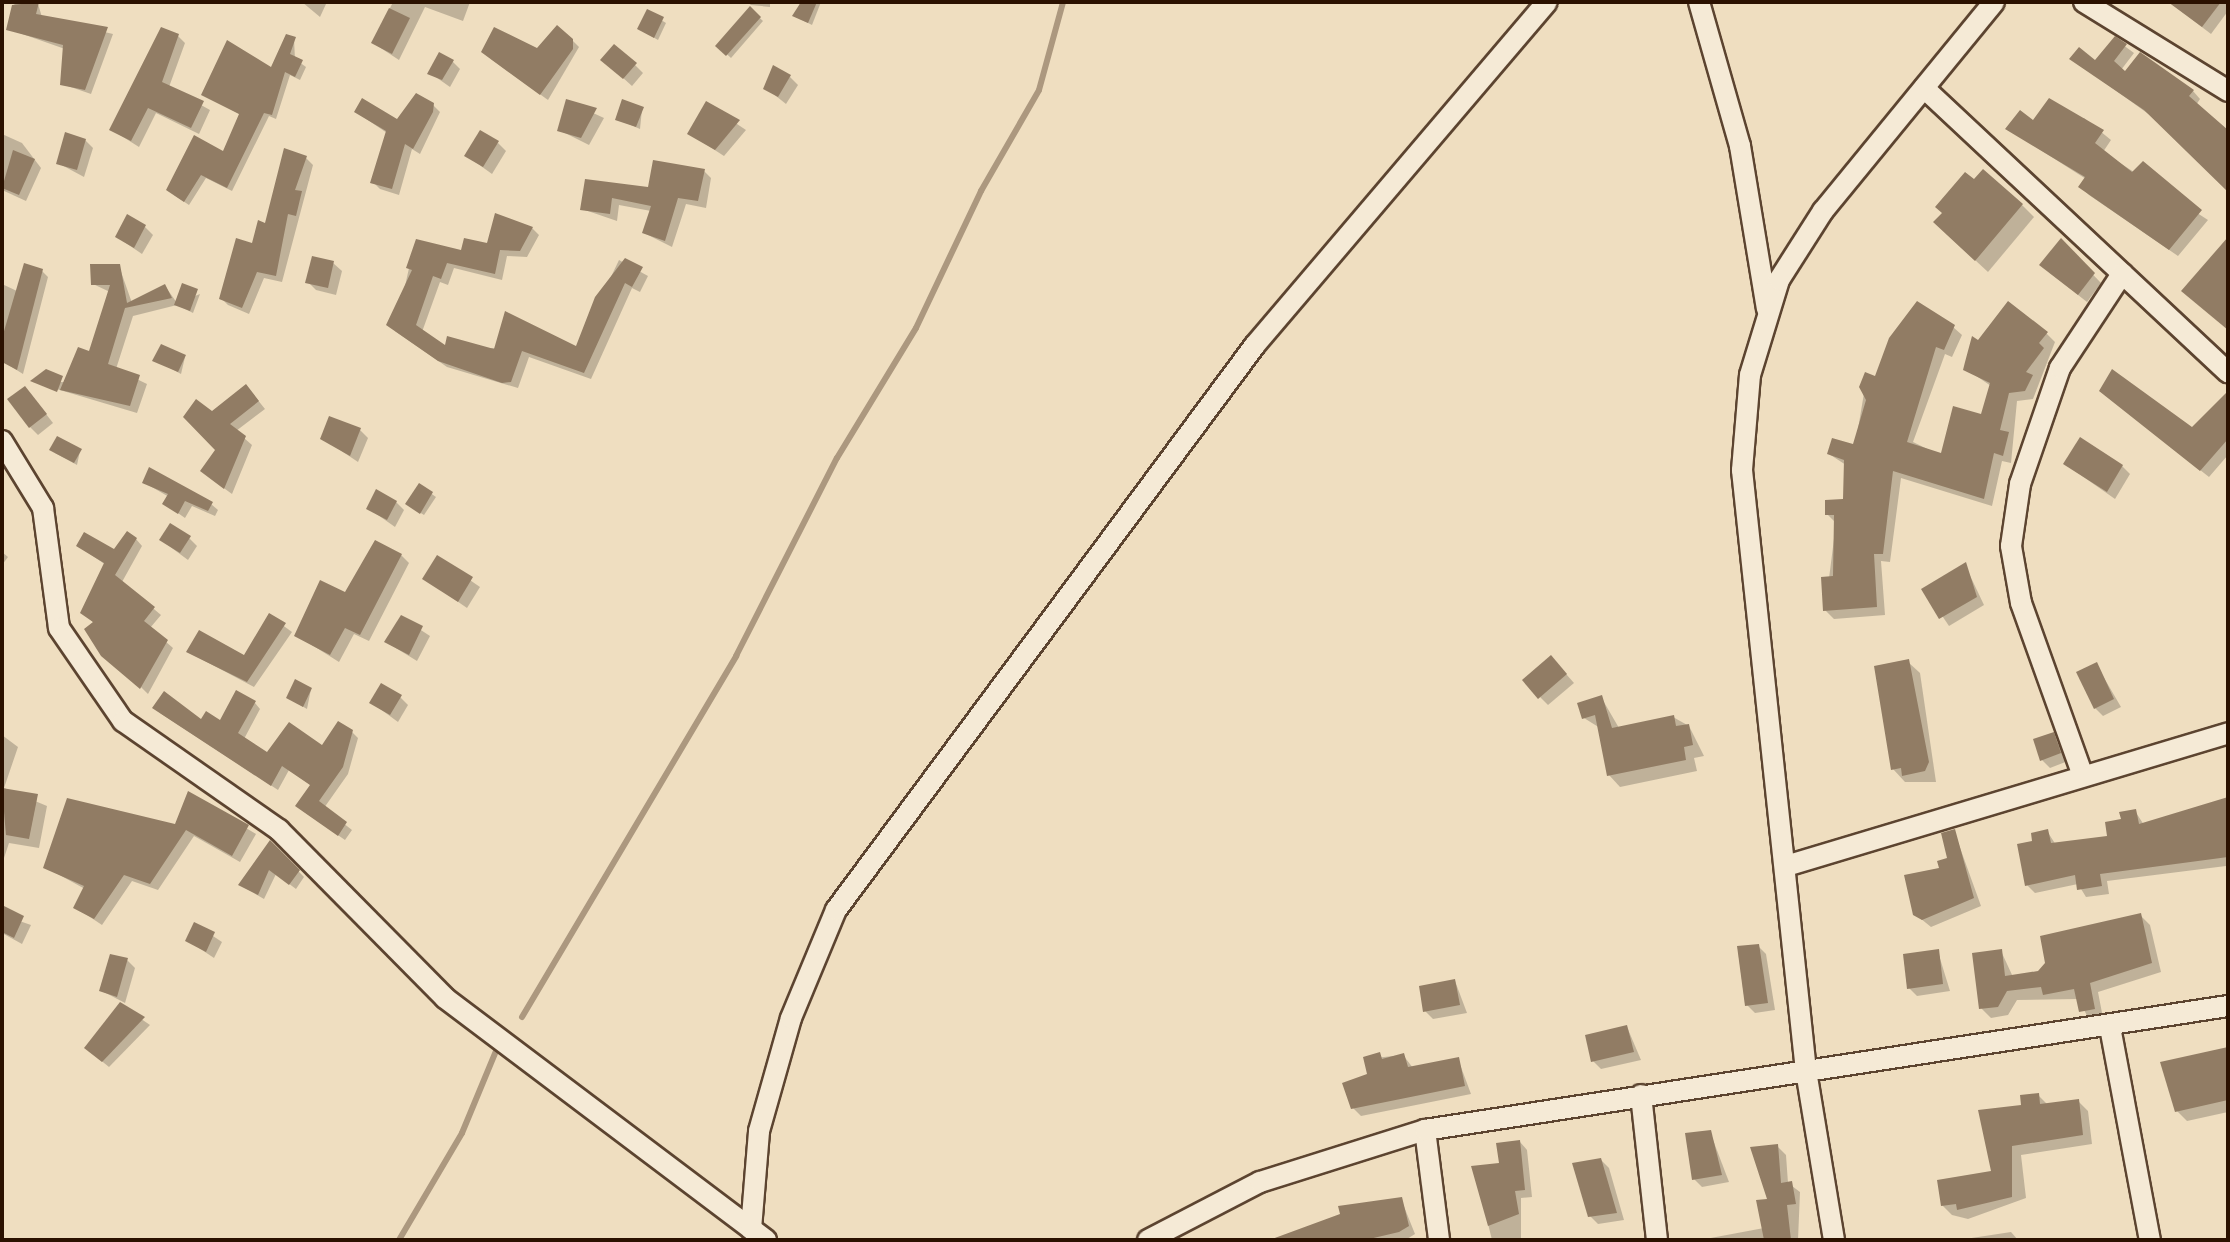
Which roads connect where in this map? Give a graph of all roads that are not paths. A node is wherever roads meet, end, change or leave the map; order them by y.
1 (1547, 2) edge
2 (1699, 2) edge
3 (1994, 2) edge
4 (2084, 2) edge
5 (1924, 88) junction
6 (2228, 91) edge
7 (2122, 274) junction
8 (1767, 309) junction
9 (2228, 372) edge
10 (2, 441) edge
11 (2228, 733) edge
12 (2083, 776) junction
13 (1786, 866) junction
14 (2228, 1006) edge
15 (2110, 1027) junction
16 (1806, 1071) junction
17 (1641, 1095) junction
18 (1425, 1130) junction
19 (759, 1234) edge
20 (1148, 1240) edge
21 (1439, 1240) edge
22 (1657, 1240) edge
23 (1834, 1240) edge
24 (2150, 1240) edge

1 - 19 street
2 - 8 street
3 - 5 street
4 - 6 street
5 - 7 street
5 - 8 street
7 - 9 street
7 - 12 street
8 - 13 street
10 - 19 street
11 - 12 street
12 - 13 street
13 - 16 street
14 - 15 street
15 - 16 street
15 - 24 street
16 - 17 street
16 - 23 street
17 - 18 street
17 - 22 street
18 - 20 street
18 - 21 street

